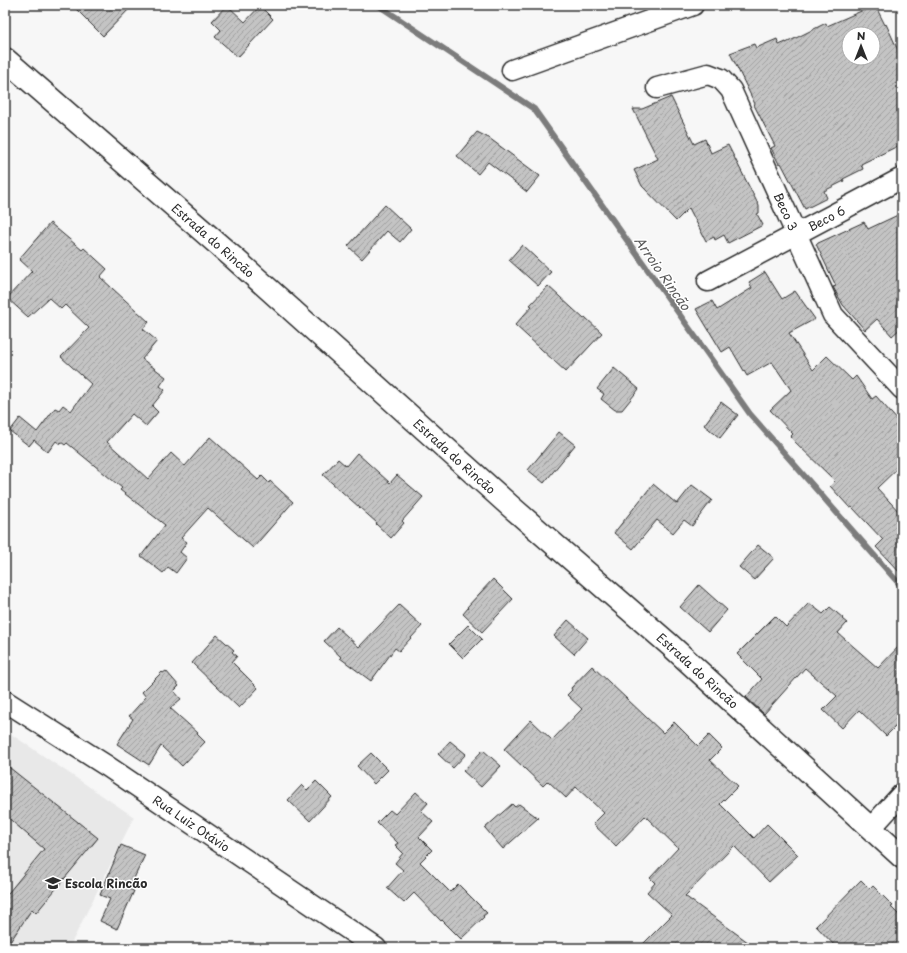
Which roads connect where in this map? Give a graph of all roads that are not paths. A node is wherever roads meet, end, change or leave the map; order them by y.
1 (693, 5) edge
2 (5, 59) edge
3 (512, 70) dead end
4 (657, 88) dead end
5 (902, 178) edge
6 (796, 235) junction
7 (708, 281) dead end
8 (902, 389) edge
9 (5, 701) edge
10 (902, 794) edge
11 (871, 828) junction
12 (902, 857) edge
13 (376, 948) edge

1 - 3 street
2 - 11 street, Estrada do Rincão
4 - 6 street, Beco 3
5 - 6 street, Beco 6
6 - 7 street, Beco 6
6 - 8 street, Beco 3
9 - 13 street, Rua Luiz Otávio
10 - 11 street
11 - 12 street, Estrada do Rincão

